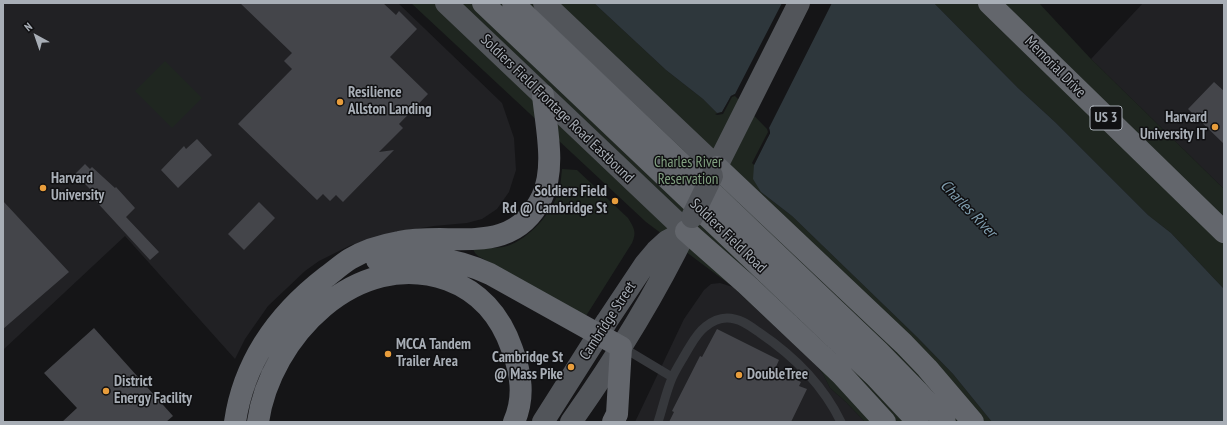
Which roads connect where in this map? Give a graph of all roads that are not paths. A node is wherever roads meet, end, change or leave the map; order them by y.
1 (446, 3) edge
2 (483, 3) edge
3 (513, 3) edge
4 (544, 3) edge
5 (989, 3) edge
6 (795, 12) edge
7 (543, 95) junction
8 (714, 171) junction
9 (689, 224) junction
10 (1224, 232) edge
11 (322, 281) junction
12 (598, 334) junction
13 (621, 347) junction
14 (672, 377) junction
15 (235, 422) edge
16 (258, 422) edge
17 (514, 422) edge
18 (543, 422) edge
19 (571, 422) edge
20 (614, 422) edge
21 (658, 422) edge
22 (841, 422) edge
23 (885, 422) edge
24 (918, 422) edge
25 (945, 422) edge
26 (972, 422) edge

1 - 7 main road, Soldiers Field Frontage Road Eastbound
2 - 24 highway, Soldiers Field Road
3 - 25 highway, Soldiers Field Road
4 - 8 main road
5 - 10 highway, Memorial Drive / US 3
6 - 8 main road, Cambridge Street
7 - 9 main road, Soldiers Field Frontage Road Eastbound
7 - 11 highway
8 - 9 main road, Cambridge Street, bridge
8 - 26 highway
9 - 12 main road, Cambridge Street
9 - 13 main road, Cambridge Street
9 - 23 highway
11 - 12 highway
11 - 15 highway
12 - 13 highway
12 - 18 main road, Cambridge Street
13 - 14 lane
13 - 19 main road, Cambridge Street
13 - 20 highway
14 - 21 lane
14 - 22 lane
16 - 17 highway

